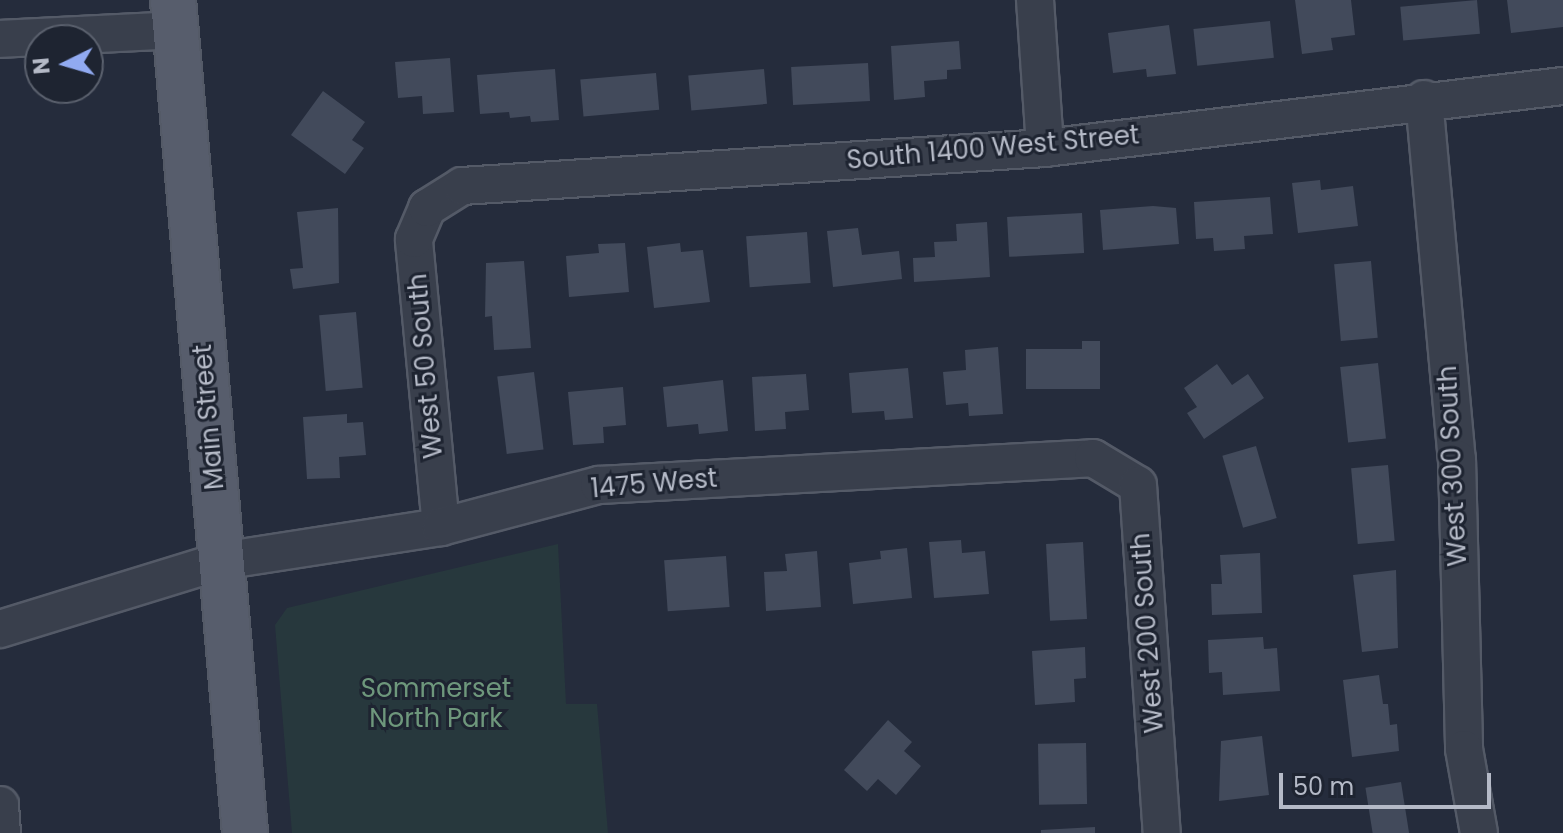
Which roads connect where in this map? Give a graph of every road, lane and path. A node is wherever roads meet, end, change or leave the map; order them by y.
1 (1035, 0) edge
2 (174, 15) edge
3 (0, 39) edge
4 (1563, 86) edge
5 (1424, 99) junction
6 (1045, 148) junction
7 (427, 208) joint
8 (1093, 458) joint
9 (441, 527) junction
10 (221, 561) junction
11 (0, 629) edge
12 (0, 805) edge
13 (2, 833) edge
14 (245, 833) edge
15 (1162, 833) edge
16 (1479, 833) edge

1 - 6 street
2 - 3 street
2 - 10 main road, Main Street
4 - 5 street, South 1400 West Street
5 - 6 street, South 1400 West Street
5 - 16 street, West 300 South
6 - 7 street, South 1400 West Street
7 - 9 street, West 50 South
8 - 9 street, 1475 West
8 - 15 street, West 200 South
9 - 10 street, 1475 West
10 - 11 street, 1475 West
10 - 14 main road, Main Street
12 - 13 street

